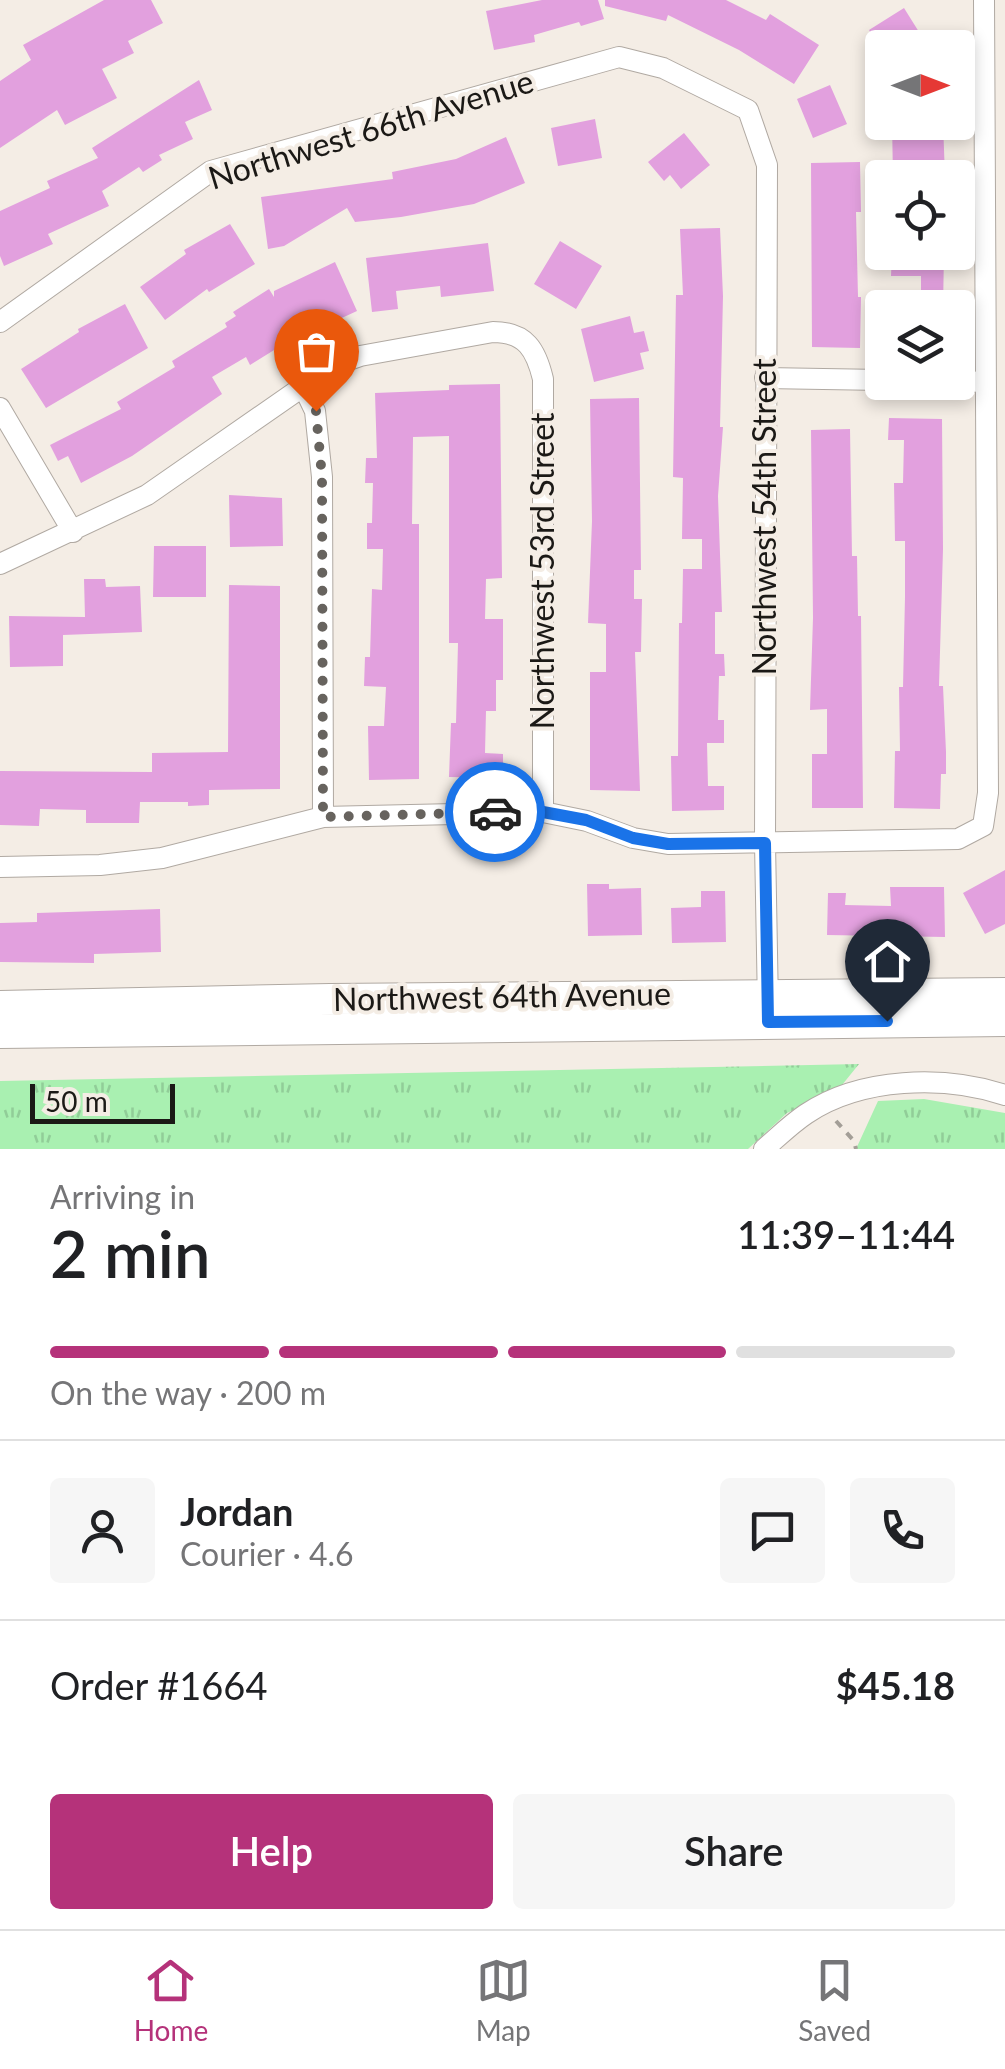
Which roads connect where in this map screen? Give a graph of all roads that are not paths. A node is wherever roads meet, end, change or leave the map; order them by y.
1 (984, 0) edge
2 (663, 68) joint
3 (0, 322) edge
4 (766, 378) junction
5 (865, 380) edge
6 (975, 382) edge
7 (984, 382) junction
8 (302, 384) junction
9 (0, 408) edge
10 (73, 532) junction
11 (0, 564) edge
12 (543, 812) junction
13 (323, 817) junction
14 (765, 843) junction
15 (0, 867) edge
16 (1005, 993) edge
17 (0, 1006) edge
18 (768, 1008) junction
19 (1005, 1021) edge
20 (0, 1033) edge
21 (1005, 1095) edge
22 (764, 1149) edge

1 - 7 street
2 - 3 street, Northwest 66th Avenue
2 - 4 street, Northwest 54th Street
4 - 5 street
4 - 14 street, Northwest 54th Street
6 - 7 street
7 - 14 street
8 - 10 street
8 - 12 street, Northwest 53rd Street
8 - 13 street
9 - 10 street
10 - 11 street
12 - 13 street
12 - 14 street
13 - 15 street
14 - 18 street, Northwest 54th Street
16 - 18 street, Northwest 64th Avenue
17 - 18 street, Northwest 64th Avenue
18 - 19 street, Northwest 64th Avenue
18 - 20 street, Northwest 64th Avenue
21 - 22 street

